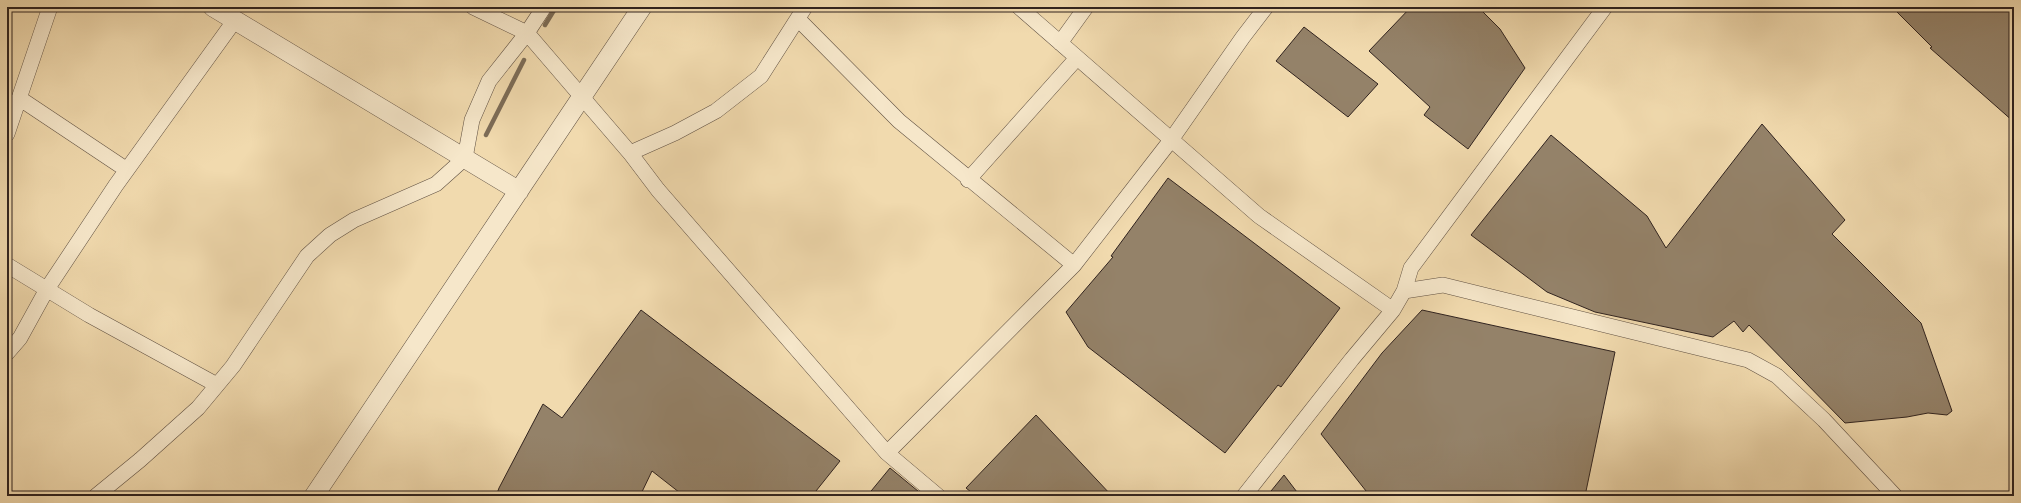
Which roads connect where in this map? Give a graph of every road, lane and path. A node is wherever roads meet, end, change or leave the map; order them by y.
1 (50, 7) edge
2 (213, 7) edge
3 (473, 7) edge
4 (544, 7) edge
5 (642, 7) edge
6 (1019, 7) edge
7 (1086, 7) edge
8 (1266, 7) edge
9 (1605, 7) edge
10 (802, 13) edge
11 (235, 20) junction
12 (527, 33) junction
13 (1060, 43) junction
14 (1077, 58) junction
15 (582, 96) junction
16 (19, 98) junction
17 (7, 134) edge
18 (1171, 140) junction
19 (630, 153) junction
20 (464, 158) junction
21 (127, 170) junction
22 (968, 180) junction
23 (519, 190) junction
24 (7, 265) edge
25 (1074, 265) junction
26 (47, 289) junction
27 (1404, 291) junction
28 (1393, 310) junction
29 (7, 353) edge
30 (217, 385) junction
31 (887, 454) junction
32 (99, 495) edge
33 (314, 496) edge
34 (938, 496) edge
35 (1244, 496) edge
36 (1895, 496) edge

1 - 16 street
2 - 11 street
3 - 12 street
4 - 12 street
5 - 15 street
6 - 13 street
7 - 13 street
8 - 18 street
9 - 27 street
10 - 19 street
10 - 22 street
11 - 20 street
11 - 21 street
12 - 15 street
12 - 20 street
13 - 14 street
14 - 18 street
14 - 22 street
15 - 19 street
15 - 23 street
16 - 17 street
16 - 21 street
18 - 25 street
18 - 28 street
19 - 31 street
20 - 23 street
20 - 30 street
21 - 26 street
22 - 25 street
23 - 33 street
24 - 26 street
25 - 31 street
26 - 29 street
26 - 30 street
27 - 28 street
27 - 36 street
28 - 35 street
30 - 32 street
31 - 34 street

